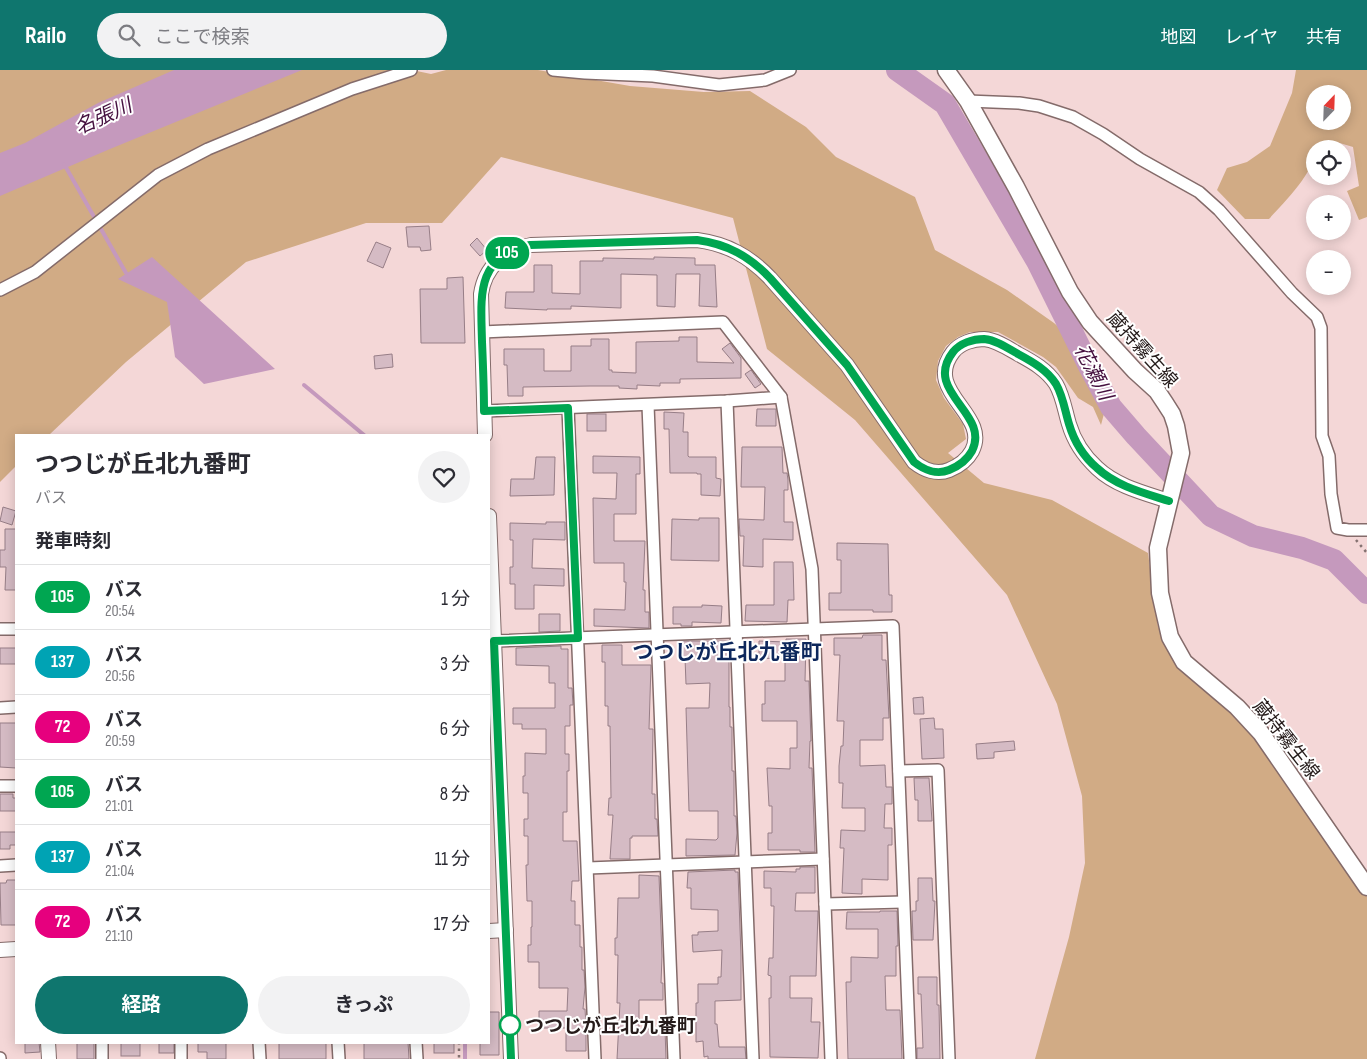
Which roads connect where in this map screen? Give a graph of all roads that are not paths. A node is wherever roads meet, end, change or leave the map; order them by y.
1 (411, 70) edge
2 (553, 70) edge
3 (790, 70) edge
4 (946, 70) edge
5 (968, 101) junction
6 (0, 290) edge
7 (482, 332) junction
8 (781, 397) junction
9 (727, 401) junction
10 (648, 404) junction
11 (568, 408) junction
12 (484, 411) junction
13 (485, 434) edge
14 (1169, 501) junction
15 (1367, 530) edge
16 (490, 582) edge
17 (815, 628) junction
18 (0, 629) edge
19 (15, 629) edge
20 (736, 632) junction
21 (658, 635) junction
22 (578, 638) junction
23 (494, 641) junction
24 (15, 707) edge
25 (0, 708) edge
26 (899, 772) junction
27 (0, 786) edge
28 (15, 786) edge
29 (823, 859) junction
30 (745, 862) junction
31 (15, 865) edge
32 (0, 866) edge
33 (667, 866) junction
34 (588, 868) junction
35 (1367, 887) edge
36 (903, 902) junction
37 (825, 904) junction
38 (490, 930) edge
39 (506, 930) junction
40 (15, 949) edge
41 (0, 950) edge
42 (48, 1044) edge
43 (102, 1044) edge
44 (181, 1044) edge
45 (259, 1044) edge
46 (338, 1044) edge
47 (416, 1044) edge
48 (49, 1059) edge
49 (102, 1059) edge
50 (181, 1059) edge
51 (260, 1059) edge
52 (339, 1059) edge
53 (417, 1059) edge
54 (511, 1059) edge
55 (595, 1059) edge
56 (674, 1059) edge
57 (753, 1059) edge
58 (831, 1059) edge
59 (910, 1059) edge
60 (949, 1059) edge

1 - 6 street
2 - 3 street
4 - 5 main road, 蔵持霧生線
5 - 14 main road, 蔵持霧生線
5 - 15 street
7 - 8 street
7 - 12 street
7 - 14 street
8 - 9 street
8 - 17 street
9 - 10 street
9 - 20 street
10 - 11 street
10 - 21 street
11 - 12 street
11 - 22 street
12 - 13 street
14 - 35 main road, 蔵持霧生線
16 - 23 street
17 - 20 street
17 - 26 street
17 - 29 street
18 - 19 street
20 - 21 street
20 - 30 street
21 - 22 street
21 - 33 street
22 - 23 street
22 - 34 street
23 - 39 street
24 - 25 street
26 - 36 street
26 - 60 street
27 - 28 street
29 - 30 street
29 - 37 street
30 - 33 street
30 - 57 street
31 - 32 street
33 - 34 street
33 - 56 street
34 - 55 street
36 - 37 street
36 - 59 street
37 - 58 street
38 - 39 street
39 - 54 street
40 - 41 street
42 - 48 street
43 - 49 street
44 - 50 street
45 - 51 street
46 - 52 street
47 - 53 street

